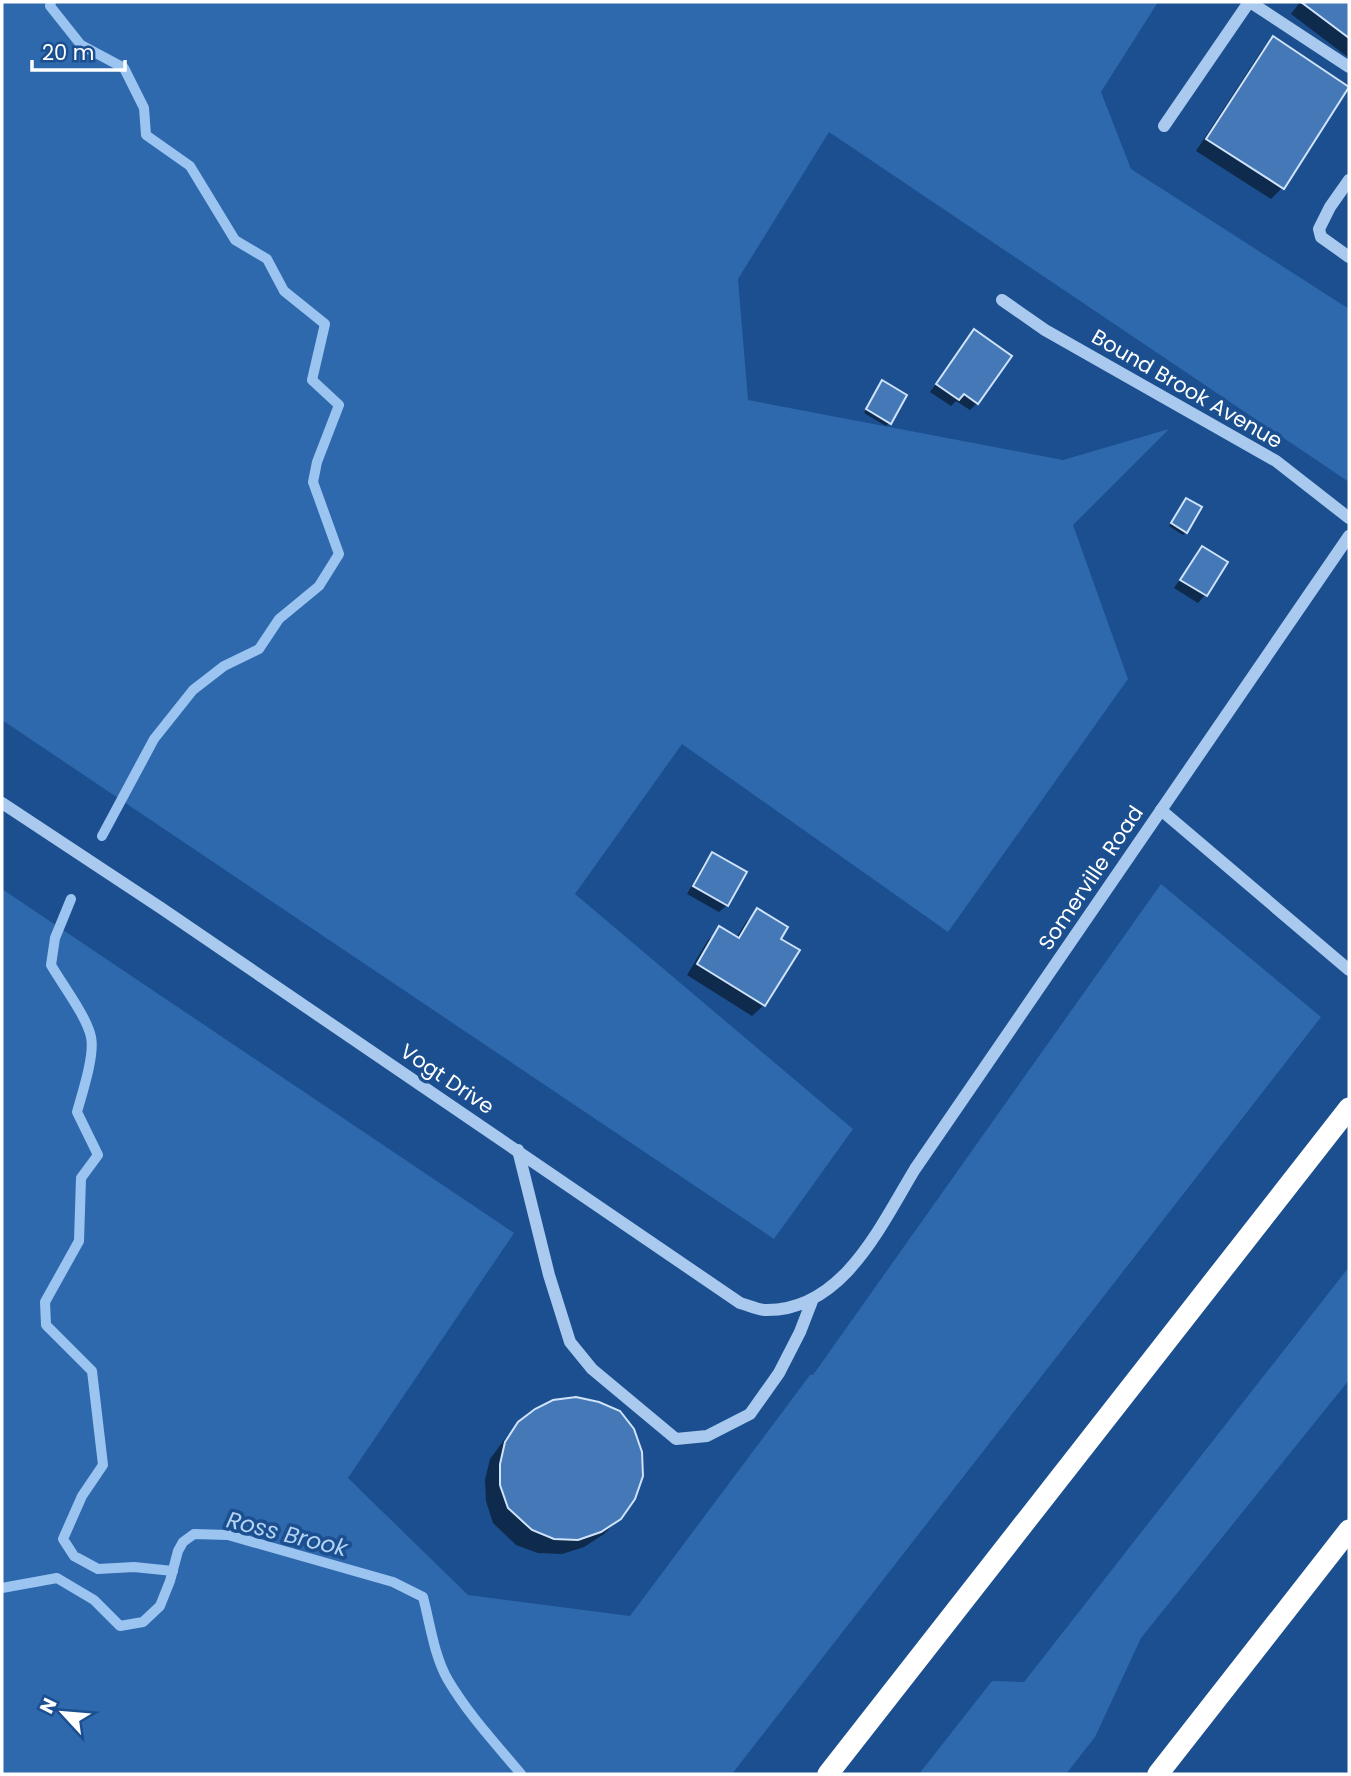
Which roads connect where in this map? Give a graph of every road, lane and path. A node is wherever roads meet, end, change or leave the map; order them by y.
1 (1249, 2) edge
2 (1349, 67) edge
3 (1164, 126) dead end
4 (1349, 180) edge
5 (1349, 257) edge
6 (1002, 300) dead end
7 (1349, 518) edge
8 (1349, 536) edge
9 (2, 803) edge
10 (1161, 810) junction
11 (1346, 967) edge
12 (1349, 1108) edge
13 (517, 1150) junction
14 (869, 1244) joint
15 (812, 1301) junction
16 (1349, 1530) edge
17 (828, 1774) edge
18 (1158, 1774) edge

1 - 2 street
1 - 3 street
4 - 5 street
6 - 7 street, Bound Brook Avenue
8 - 10 street, Somerville Road
9 - 13 street, Vogt Drive
10 - 11 street
10 - 14 street, Somerville Road
12 - 17 highway
13 - 15 street, Vogt Drive
13 - 15 street
14 - 15 street, Vogt Drive
16 - 18 highway

